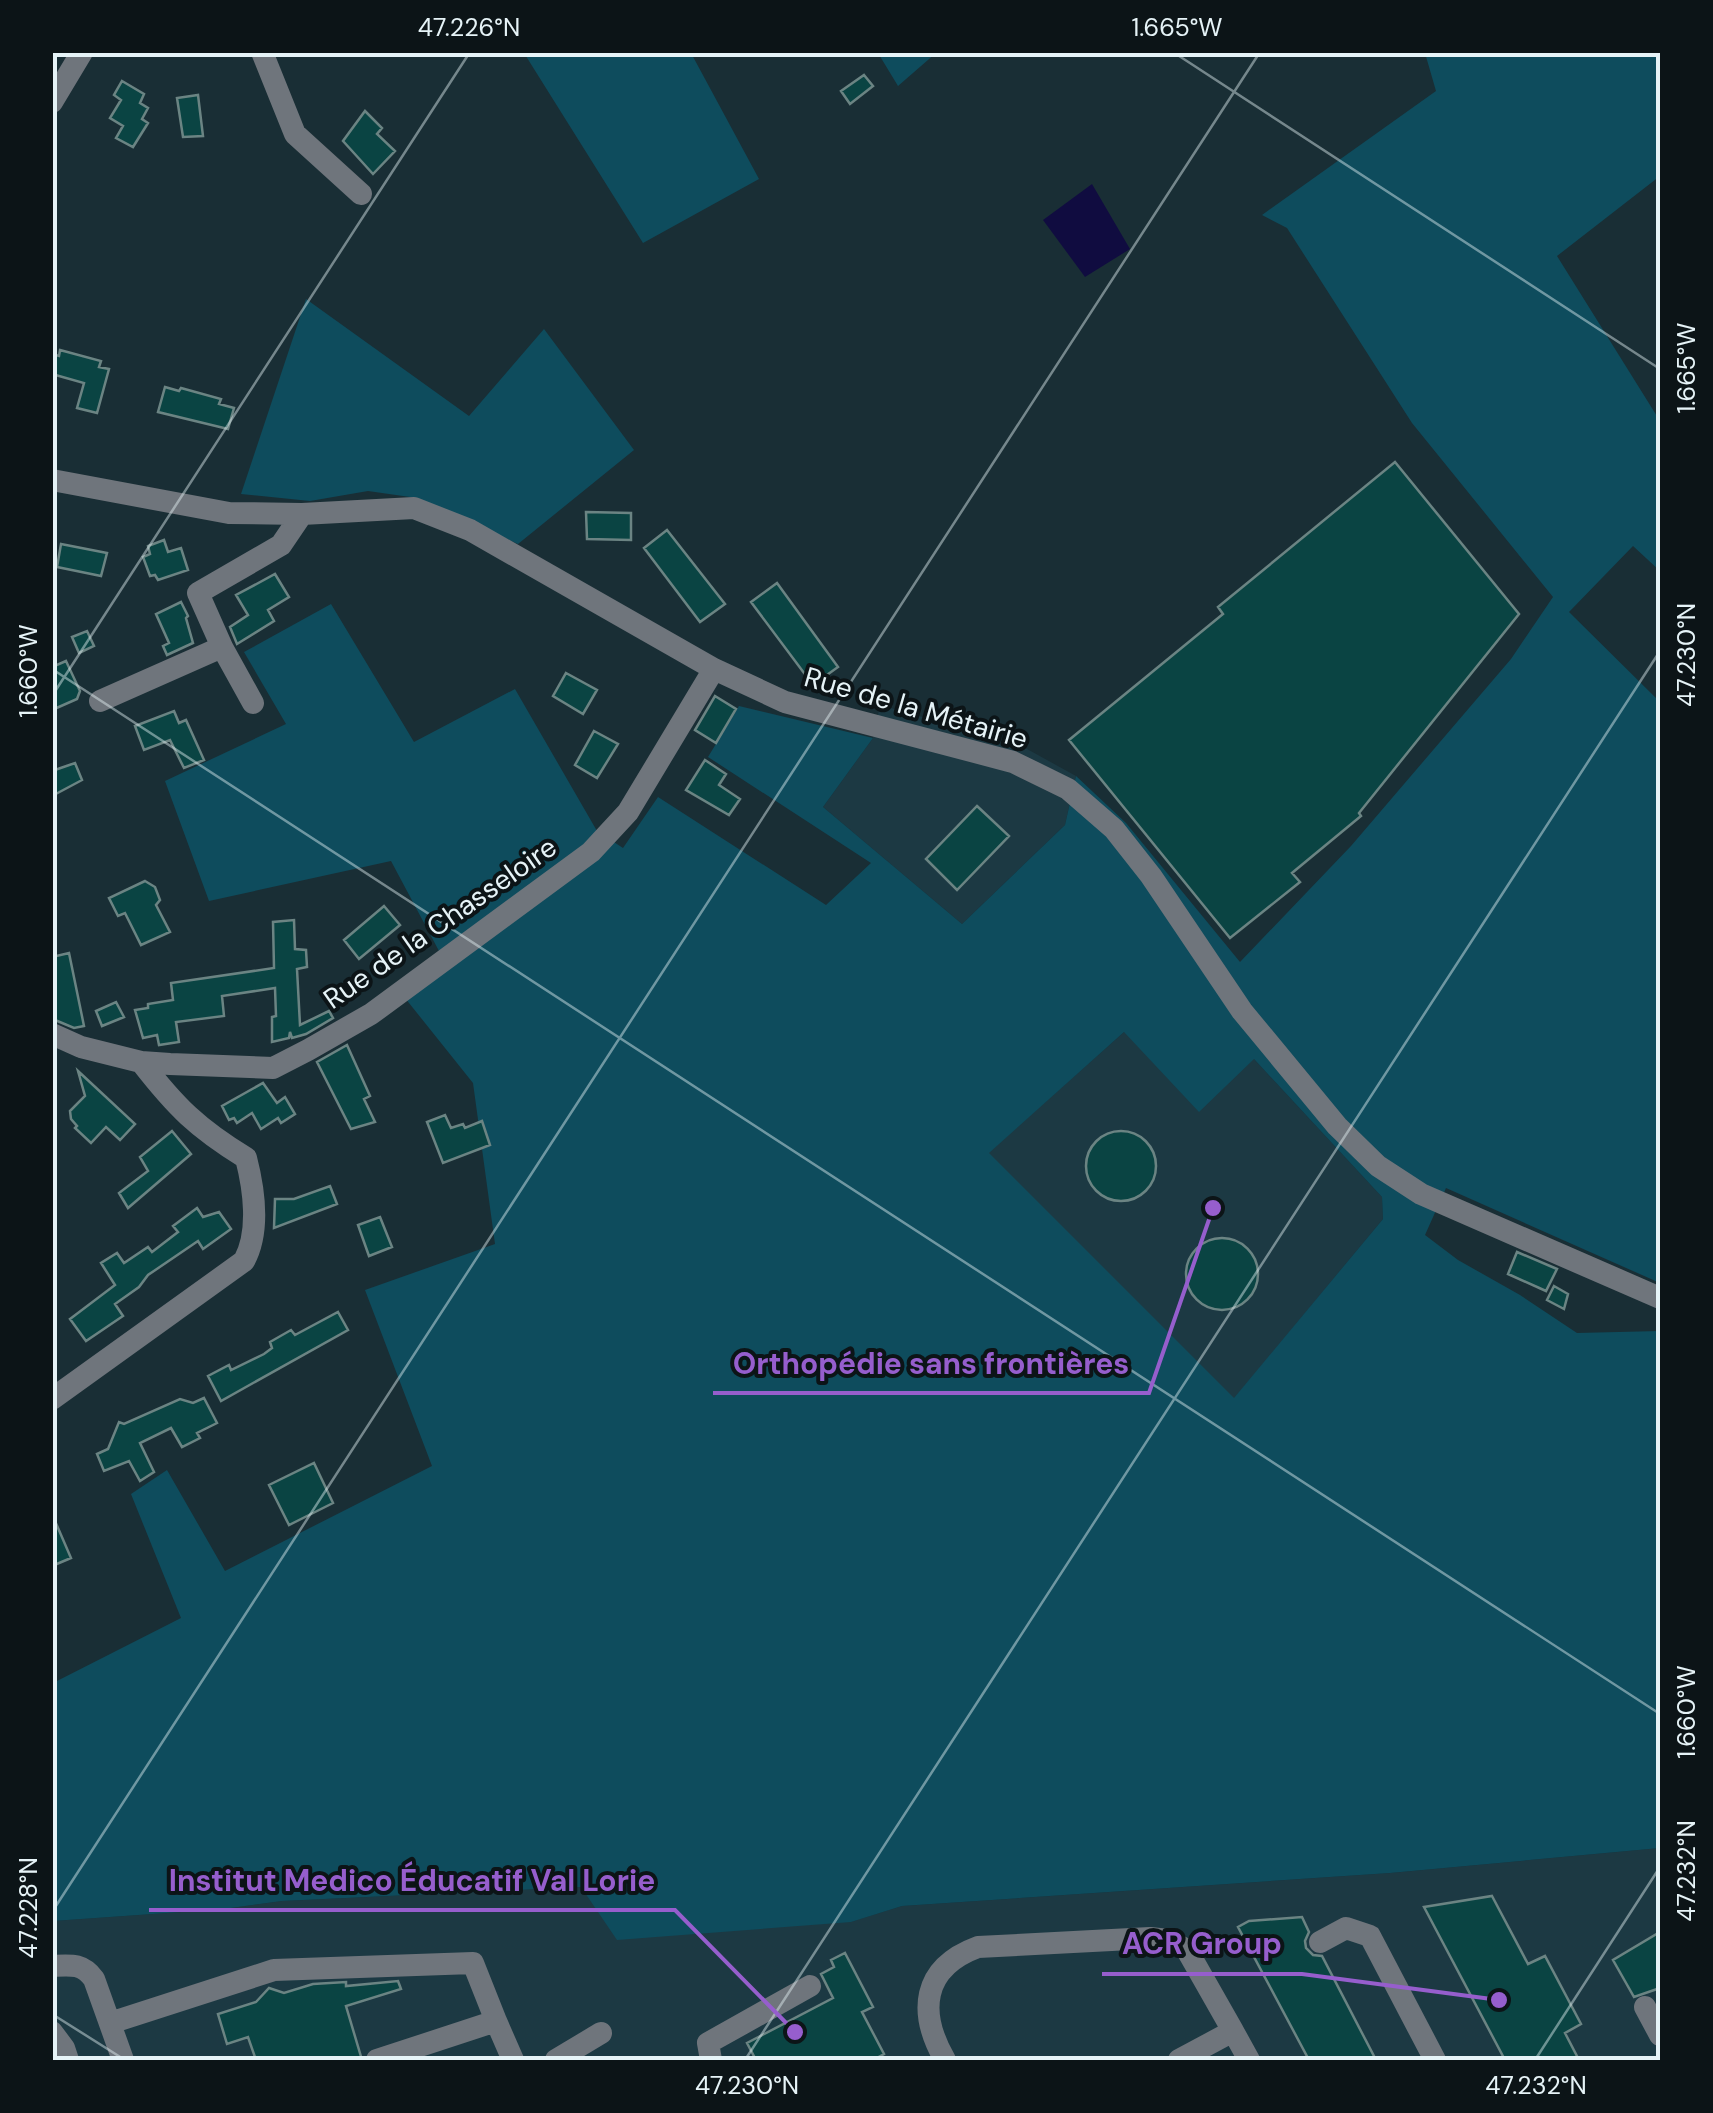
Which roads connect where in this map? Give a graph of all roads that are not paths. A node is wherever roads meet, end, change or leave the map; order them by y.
1 (82, 52) edge
2 (262, 52) edge
3 (52, 102) edge
4 (361, 194) dead end
5 (52, 480) edge
6 (302, 514) junction
7 (222, 647) junction
8 (714, 669) junction
9 (100, 701) dead end
10 (254, 703) dead end
11 (52, 1034) edge
12 (141, 1062) junction
13 (1660, 1298) edge
14 (52, 1399) edge
15 (1320, 1942) dead end
16 (52, 1966) edge
17 (810, 1986) dead end
18 (1645, 2007) dead end
19 (496, 2021) junction
20 (110, 2023) junction
21 (1233, 2031) junction
22 (52, 2032) edge
23 (601, 2033) dead end
24 (1660, 2035) edge
25 (68, 2060) edge
26 (123, 2060) edge
27 (377, 2060) edge
28 (513, 2060) edge
29 (556, 2060) edge
30 (711, 2060) edge
31 (945, 2060) edge
32 (1179, 2060) edge
33 (1249, 2060) edge
34 (1436, 2060) edge

1 - 3 street
2 - 4 street
5 - 6 street, Rue de la Métairie
6 - 7 street
6 - 8 street, Rue de la Métairie
7 - 9 street
7 - 10 street
8 - 12 street, Rue de la Chasseloire
8 - 13 street, Rue de la Métairie
11 - 12 street, Rue de la Chasseloire
12 - 14 street
15 - 34 street
16 - 20 street
17 - 30 street
18 - 24 street
19 - 20 street
19 - 27 street
19 - 28 street
20 - 26 street
21 - 31 street
21 - 32 street
21 - 33 street
22 - 25 street
23 - 29 street

